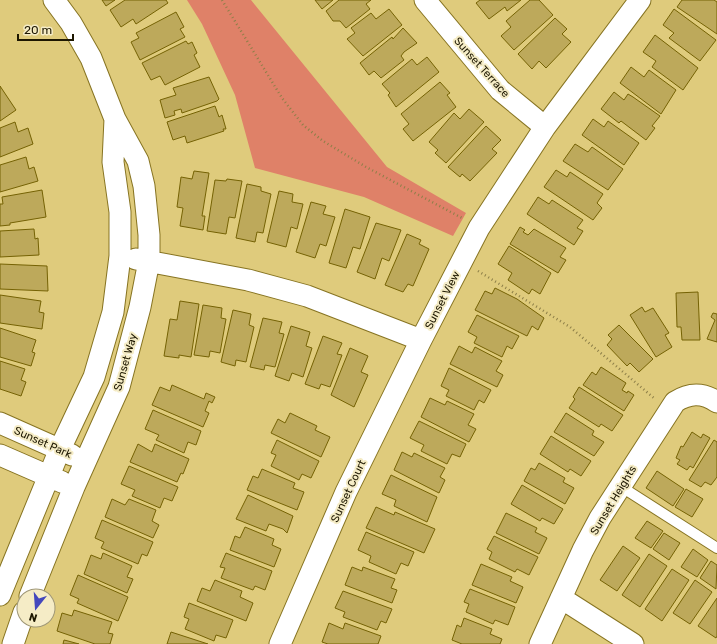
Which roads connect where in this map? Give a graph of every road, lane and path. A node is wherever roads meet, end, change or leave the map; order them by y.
1 (54, 0) edge
2 (222, 0) edge
3 (425, 0) edge
4 (640, 0) edge
5 (115, 119) junction
6 (545, 127) junction
7 (468, 221) dead end
8 (120, 256) junction
9 (149, 261) junction
10 (474, 268) dead end
11 (421, 340) junction
12 (656, 401) dead end
13 (717, 402) edge
14 (0, 423) edge
15 (60, 449) junction
16 (0, 455) edge
17 (86, 461) junction
18 (49, 477) junction
19 (620, 486) junction
20 (74, 487) junction
21 (717, 548) edge
22 (33, 588) edge
23 (0, 595) edge
24 (561, 598) junction
25 (19, 628) edge
26 (14, 644) edge
27 (280, 644) edge
28 (540, 644) edge
29 (633, 644) edge

1 - 5 street, Sunset Way
2 - 7 path
3 - 6 street, Sunset Terrace
4 - 6 street, Sunset View
5 - 8 street, Sunset Way
5 - 9 street, Sunset Way
6 - 11 street, Sunset View
8 - 9 street, Sunset View
8 - 15 street, Sunset Way
9 - 11 street, Sunset View
9 - 17 street, Sunset Way
10 - 12 path
11 - 27 street, Sunset Court
13 - 19 street, Sunset Heights
14 - 15 street, Sunset Park
15 - 17 street, Sunset Park
15 - 18 street, Sunset Way
16 - 18 street
17 - 20 street, Sunset Way
18 - 20 street
18 - 23 street, Sunset Way
19 - 21 lane
19 - 24 street, Sunset Heights
20 - 22 street, Sunset Way
24 - 28 street, Sunset Heights
24 - 29 street
25 - 26 street

